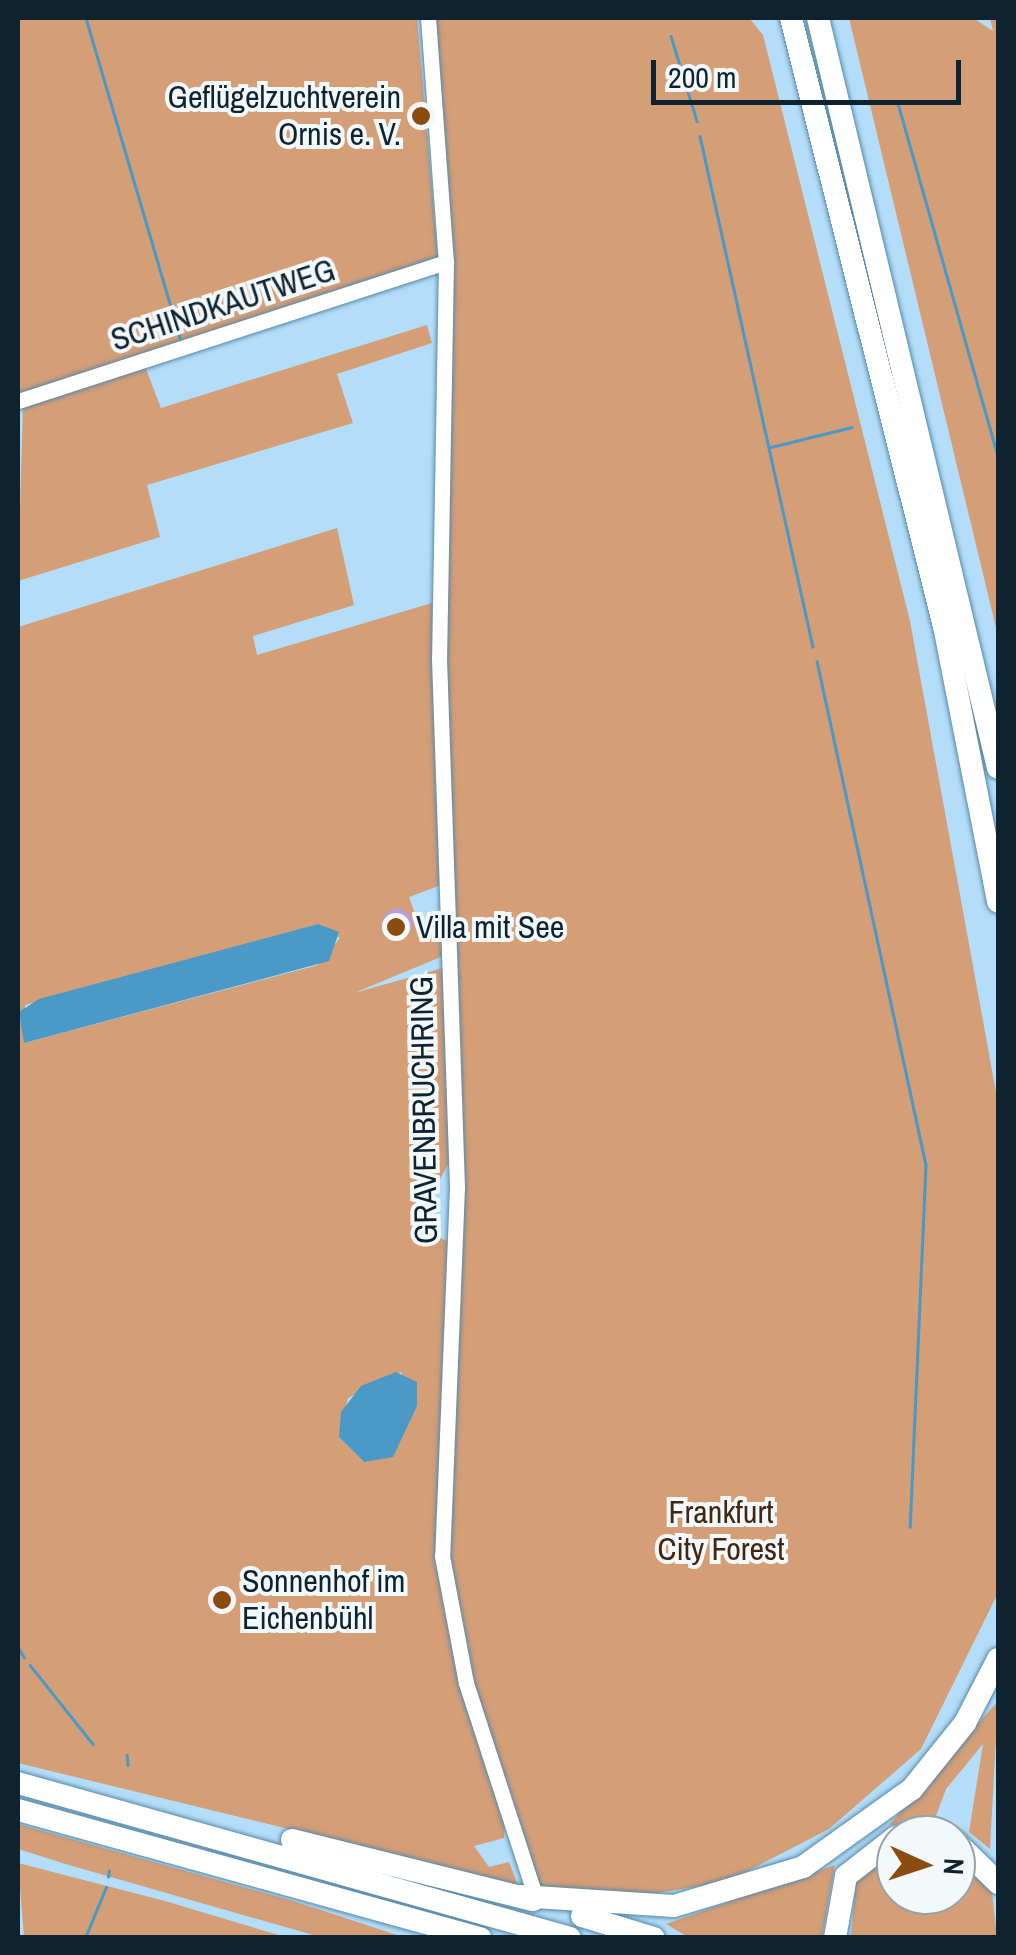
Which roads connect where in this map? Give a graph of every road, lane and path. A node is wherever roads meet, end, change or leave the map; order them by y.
1 (428, 18) edge
2 (792, 18) edge
3 (818, 18) edge
4 (446, 262) junction
5 (18, 401) edge
6 (998, 768) edge
7 (998, 902) edge
8 (998, 1659) edge
9 (18, 1783) edge
10 (18, 1810) edge
11 (190, 1824) junction
12 (876, 1853) edge
13 (976, 1862) edge
14 (272, 1876) junction
15 (998, 1883) edge
16 (526, 1892) junction
17 (434, 1938) edge
18 (480, 1938) edge
19 (570, 1938) edge
20 (654, 1938) edge
21 (834, 1938) edge

1 - 4 street, GRAVENBRUCHRING
2 - 7 highway
3 - 6 highway
4 - 5 street, SCHINDKAUTWEG
4 - 16 street, GRAVENBRUCHRING
8 - 16 highway
9 - 11 highway
10 - 14 highway
11 - 16 highway
11 - 19 highway
12 - 21 highway
13 - 15 highway
14 - 17 highway
14 - 18 highway
16 - 20 highway

